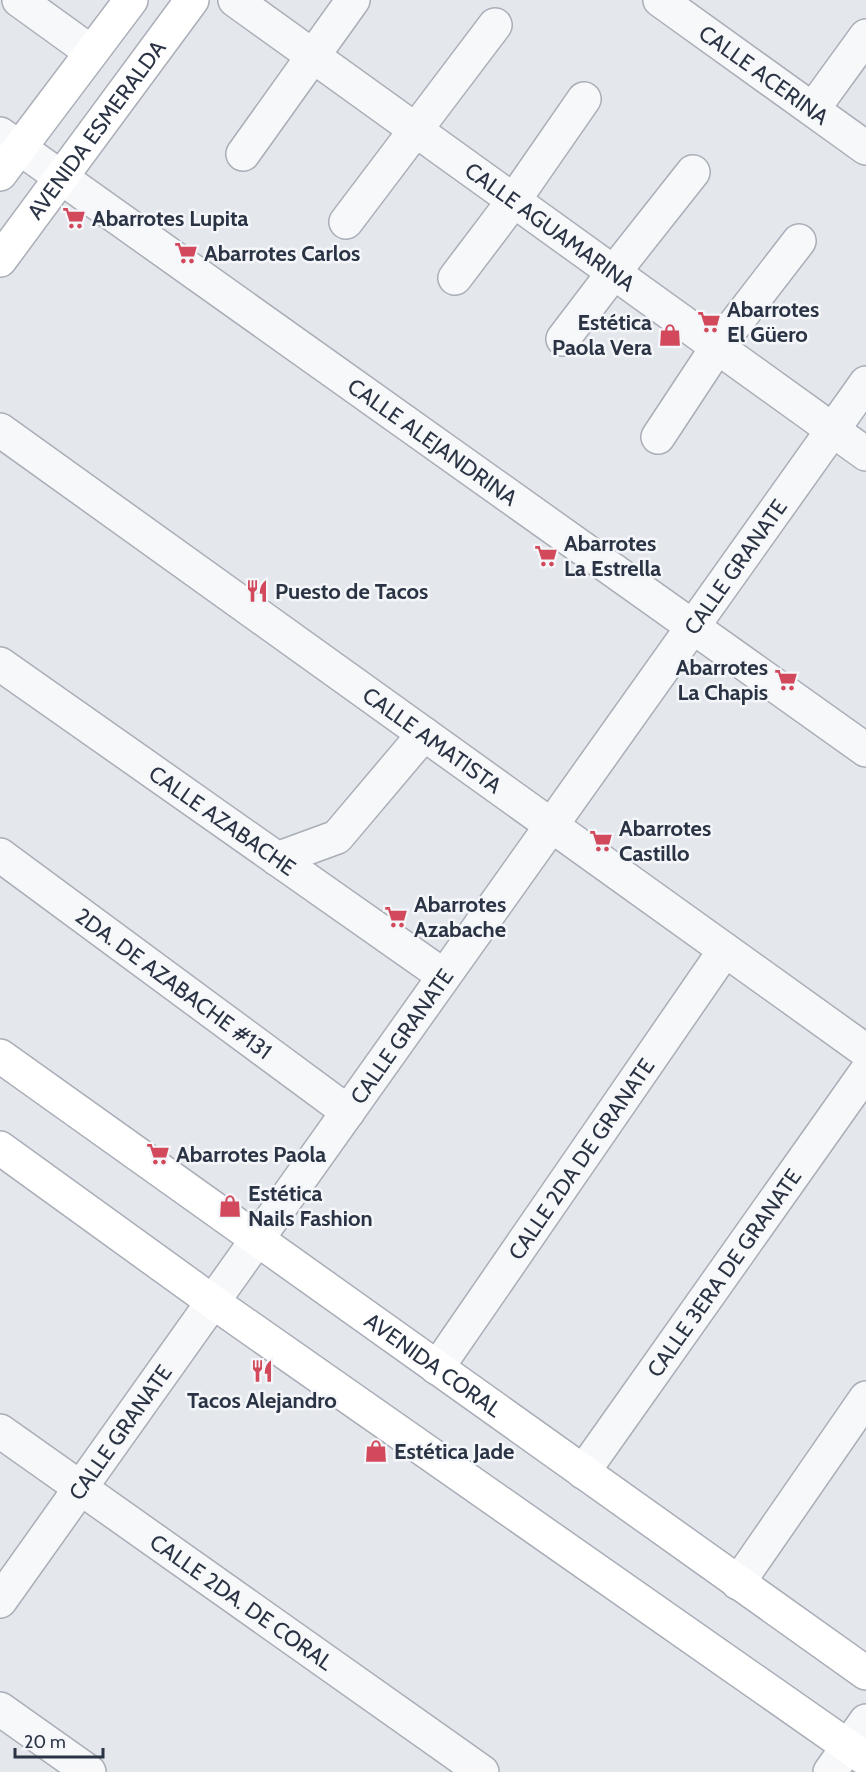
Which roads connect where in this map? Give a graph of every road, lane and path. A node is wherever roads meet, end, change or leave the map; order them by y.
1 (19, 0) edge
2 (131, 0) edge
3 (192, 0) edge
4 (235, 0) edge
5 (352, 0) edge
6 (663, 1) edge
7 (495, 25) dead end
8 (866, 36) edge
9 (91, 52) junction
10 (313, 56) junction
11 (584, 99) dead end
12 (813, 110) junction
13 (416, 131) junction
14 (10, 141) edge
15 (866, 148) edge
16 (243, 154) dead end
17 (693, 172) dead end
18 (0, 174) edge
19 (62, 178) junction
20 (514, 200) junction
21 (346, 222) dead end
22 (799, 241) dead end
23 (0, 260) edge
24 (614, 272) junction
25 (455, 279) dead end
26 (563, 339) dead end
27 (718, 346) junction
28 (866, 382) edge
29 (0, 430) edge
30 (832, 430) junction
31 (658, 437) dead end
32 (866, 454) edge
33 (692, 627) junction
34 (0, 664) edge
35 (424, 734) junction
36 (866, 750) edge
37 (551, 825) junction
38 (0, 855) edge
39 (277, 859) junction
40 (725, 950) junction
41 (444, 976) junction
42 (866, 1051) edge
43 (0, 1056) edge
44 (866, 1072) edge
45 (348, 1112) junction
46 (0, 1148) edge
47 (256, 1240) junction
48 (213, 1302) junction
49 (437, 1368) junction
50 (866, 1398) edge
51 (0, 1431) edge
52 (583, 1472) junction
53 (81, 1488) junction
54 (738, 1583) junction
55 (0, 1601) edge
56 (866, 1673) edge
57 (0, 1709) edge
58 (852, 1750) edge
59 (89, 1772) edge
60 (482, 1772) edge

1 - 9 street
2 - 9 street
3 - 19 street, AVENIDA ESMERALDA
4 - 10 street, CALLE AGUAMARINA
5 - 10 street
6 - 12 street, CALLE ACERINA
7 - 13 street
8 - 12 street
9 - 14 street
10 - 13 street, CALLE AGUAMARINA
10 - 16 street
11 - 20 street
12 - 15 street, CALLE ACERINA
13 - 20 street, CALLE AGUAMARINA
13 - 21 street
14 - 18 street
14 - 19 street, CALLE ALEJANDRINA
17 - 24 street
19 - 23 street, AVENIDA ESMERALDA
19 - 33 street, CALLE ALEJANDRINA
20 - 24 street, CALLE AGUAMARINA
20 - 25 street
22 - 27 street
24 - 26 street
24 - 27 street, CALLE AGUAMARINA
27 - 30 street, CALLE AGUAMARINA
27 - 31 street
28 - 30 street, CALLE GRANATE
29 - 35 street, CALLE AMATISTA
30 - 32 street, CALLE AGUAMARINA
30 - 33 street, CALLE GRANATE
33 - 36 street, CALLE ALEJANDRINA
33 - 37 street, CALLE GRANATE
34 - 39 street, CALLE AZABACHE
35 - 37 street, CALLE AMATISTA
35 - 39 street
37 - 40 street, CALLE AMATISTA
37 - 41 street, CALLE GRANATE
38 - 45 street, 2DA. DE AZABACHE #131
39 - 41 street, CALLE AZABACHE
40 - 42 street, CALLE AMATISTA
40 - 49 street, CALLE 2DA DE GRANATE
41 - 45 street, CALLE GRANATE
43 - 47 street, AVENIDA CORAL
44 - 52 street, CALLE 3ERA DE GRANATE
45 - 47 street, CALLE GRANATE
46 - 48 street
47 - 48 street, CALLE GRANATE
47 - 49 street, AVENIDA CORAL
48 - 53 street, CALLE GRANATE
48 - 58 street
49 - 52 street, AVENIDA CORAL
50 - 54 street
51 - 53 street, CALLE 2DA. DE CORAL
52 - 54 street, AVENIDA CORAL
53 - 55 street, CALLE GRANATE
53 - 60 street, CALLE 2DA. DE CORAL
54 - 56 street, AVENIDA CORAL
57 - 59 street

